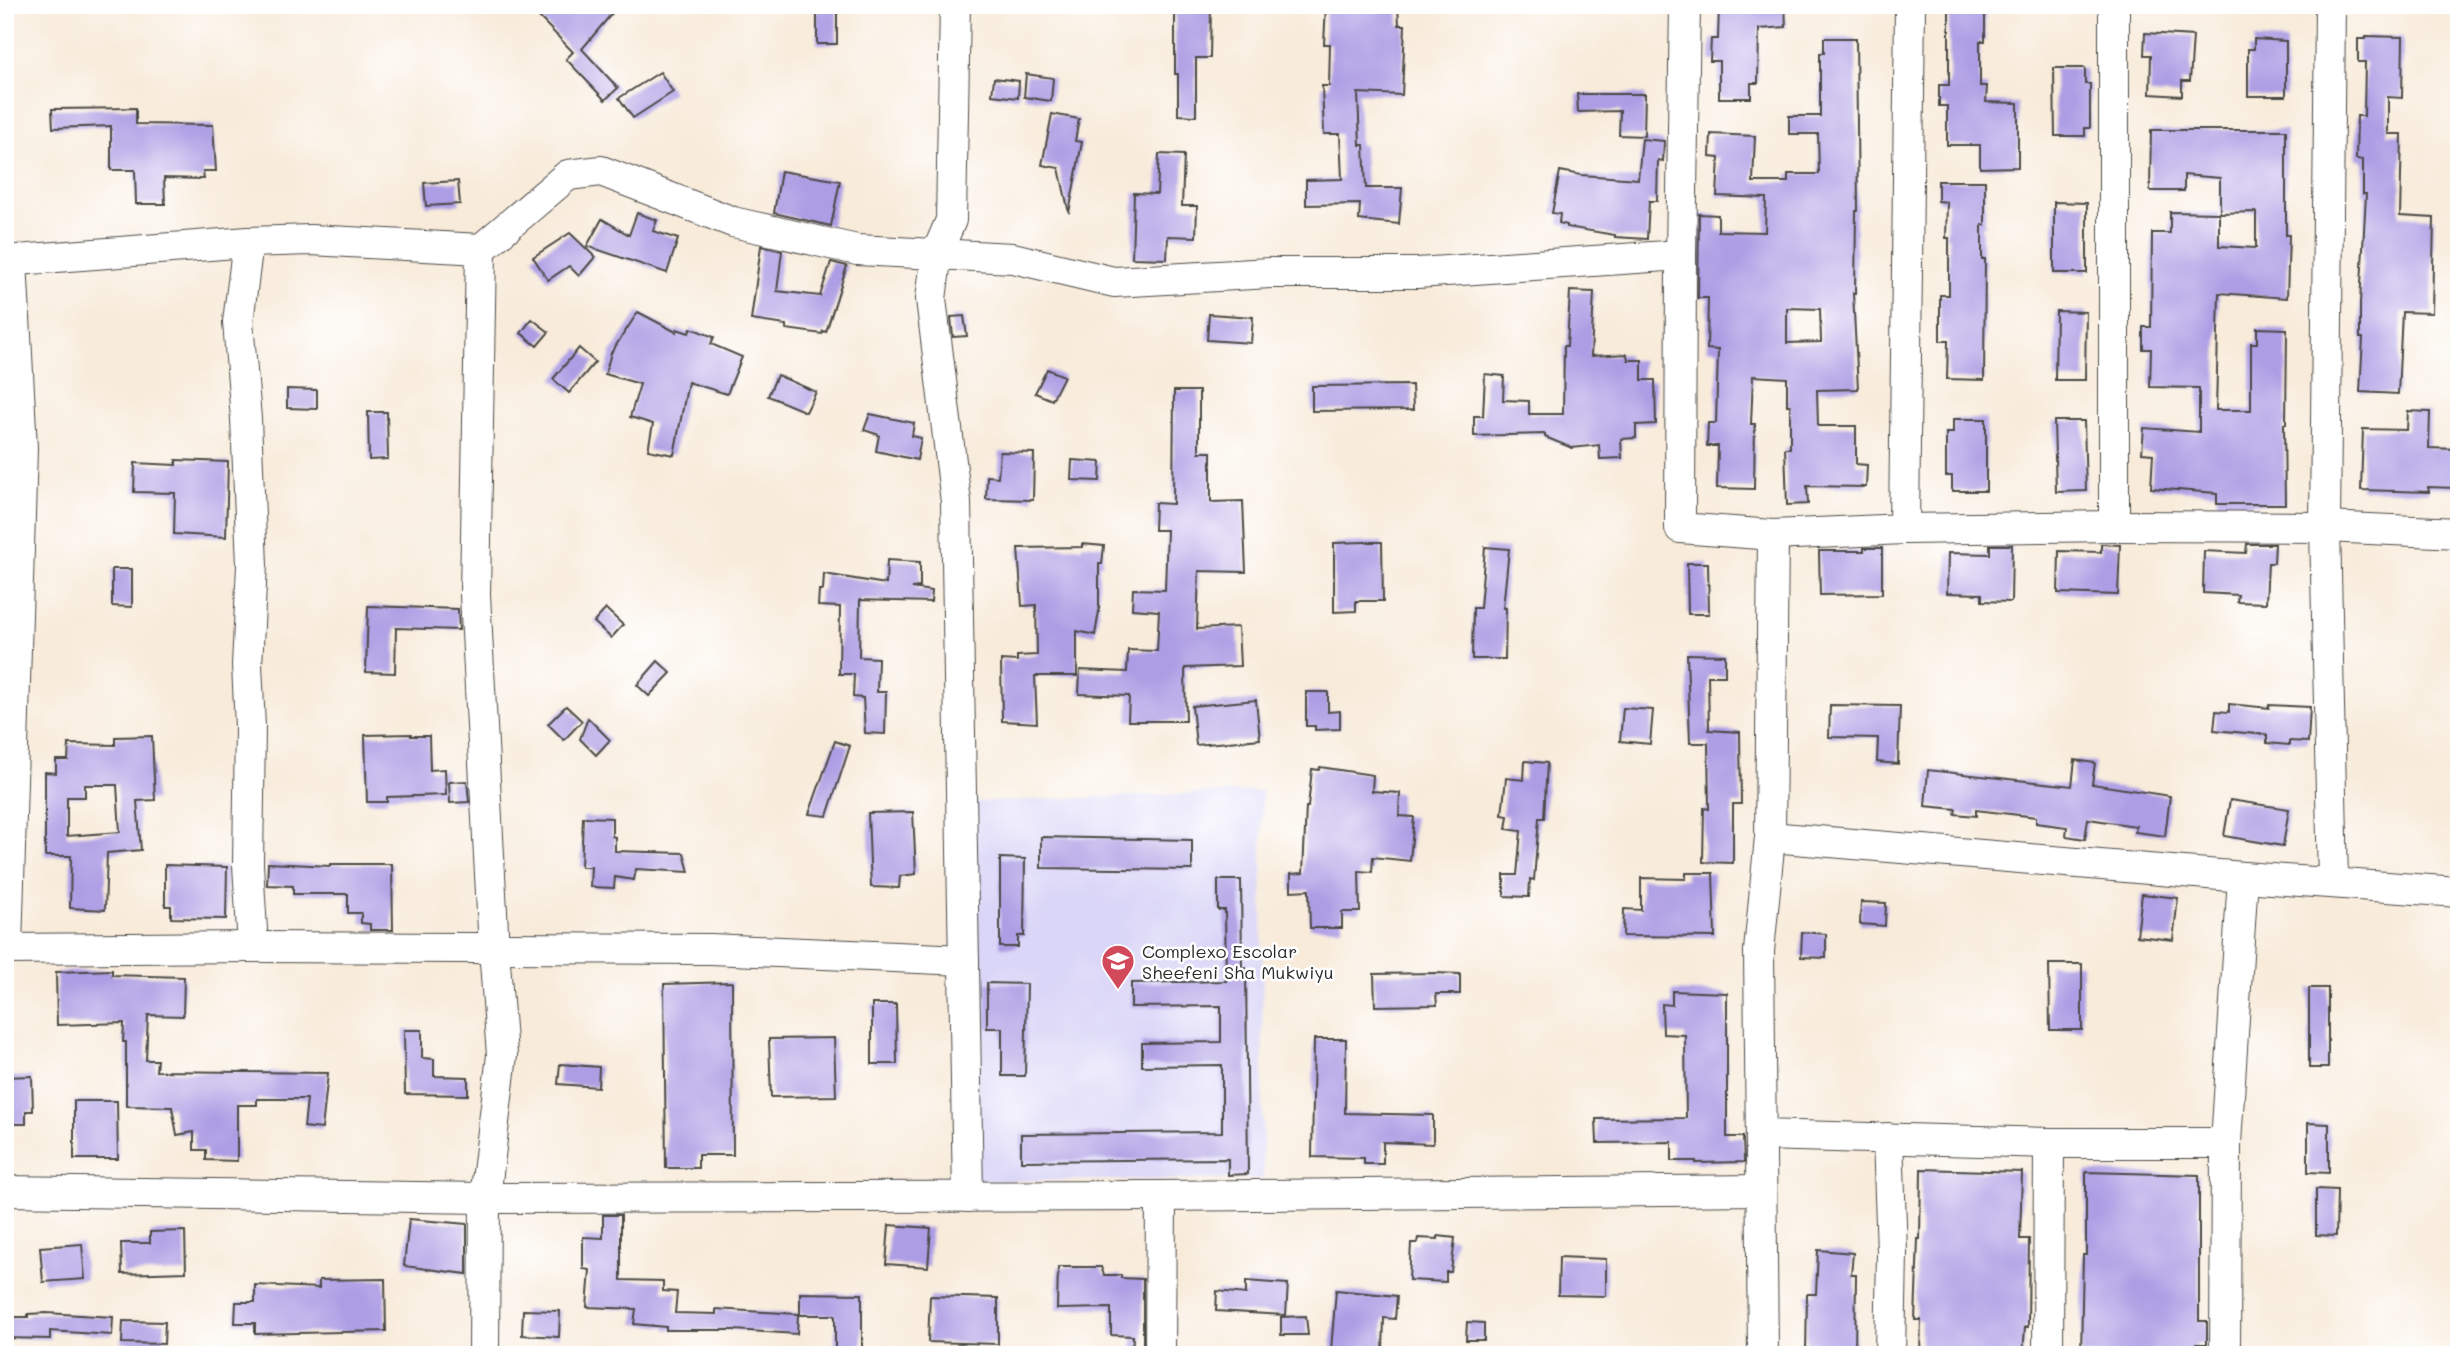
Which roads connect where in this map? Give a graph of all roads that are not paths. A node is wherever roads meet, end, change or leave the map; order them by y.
1 (955, 5) edge
2 (1685, 5) edge
3 (1910, 5) edge
4 (2115, 5) edge
5 (2330, 5) edge
6 (248, 242) junction
7 (481, 249) junction
8 (937, 253) junction
9 (1681, 255) junction
10 (8, 261) edge
11 (2114, 526) junction
12 (2325, 527) junction
13 (1904, 529) junction
14 (2459, 533) edge
15 (1773, 535) junction
16 (1770, 837) junction
17 (2243, 877) junction
18 (2333, 882) junction
19 (2459, 892) edge
20 (253, 947) junction
21 (6, 949) edge
22 (494, 950) junction
23 (964, 960) junction
24 (1760, 1135) junction
25 (1888, 1138) junction
26 (2049, 1143) junction
27 (2226, 1143) junction
28 (1761, 1190) junction
29 (5, 1191) edge
30 (1161, 1196) junction
31 (968, 1197) junction
32 (485, 1198) junction
33 (485, 1355) edge
34 (1160, 1355) edge
35 (1763, 1355) edge
36 (1890, 1355) edge
37 (2048, 1355) edge
38 (2225, 1355) edge

1 - 8 street
2 - 9 street
3 - 13 street
4 - 11 street
5 - 12 street
6 - 7 street
6 - 10 street
6 - 20 street
7 - 8 street
7 - 22 street
8 - 9 street
8 - 23 street
9 - 15 street
10 - 21 street
11 - 12 street
11 - 13 street
12 - 14 street
12 - 18 street
13 - 15 street
15 - 16 street
16 - 17 street
16 - 24 street
17 - 18 street
17 - 27 street
18 - 19 street
20 - 21 street
20 - 22 street
22 - 23 street
22 - 32 street
23 - 31 street
24 - 25 street
24 - 28 street
25 - 26 street
25 - 36 street
26 - 27 street
26 - 37 street
27 - 38 street
28 - 30 street
28 - 35 street
29 - 32 street
30 - 31 street
30 - 34 street
31 - 32 street
32 - 33 street

